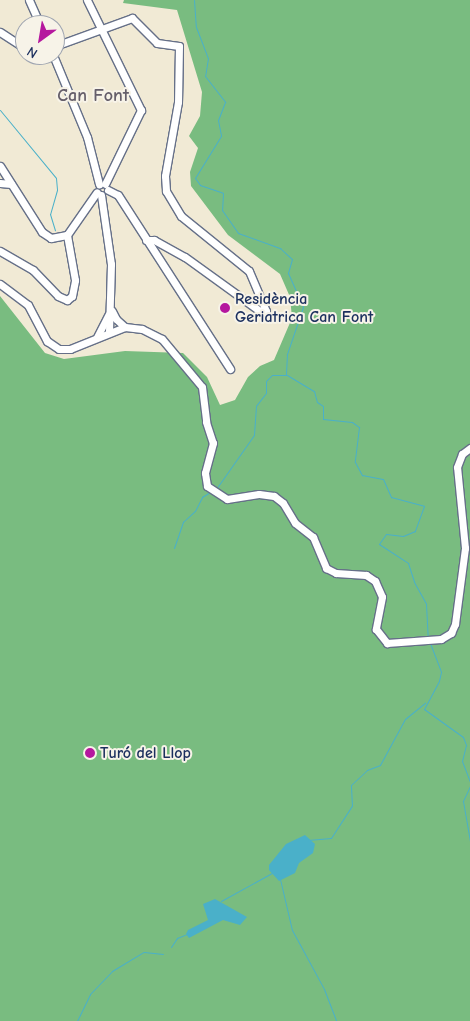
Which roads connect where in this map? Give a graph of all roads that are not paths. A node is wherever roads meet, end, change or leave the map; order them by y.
1 (29, 0) edge
2 (87, 0) edge
3 (36, 15) edge
4 (102, 29) junction
5 (0, 32) edge
6 (15, 42) edge
7 (65, 42) edge
8 (56, 65) edge
9 (0, 166) edge
10 (0, 183) edge
11 (12, 184) junction
12 (102, 189) junction
13 (67, 236) junction
14 (146, 240) junction
15 (0, 251) edge
16 (0, 284) edge
17 (111, 306) junction
18 (125, 327) junction
19 (109, 332) junction
20 (97, 338) junction
21 (230, 369) dead end
22 (470, 448) edge

1 - 3 street
2 - 4 street
4 - 7 street
4 - 12 street
4 - 14 street
5 - 6 street
8 - 12 street
9 - 11 street
10 - 11 street
11 - 13 street
12 - 13 street
12 - 14 street
12 - 17 street
13 - 15 street
14 - 21 street
16 - 20 street
17 - 18 street
17 - 19 street
17 - 20 street
18 - 19 street
18 - 22 street
19 - 20 street

